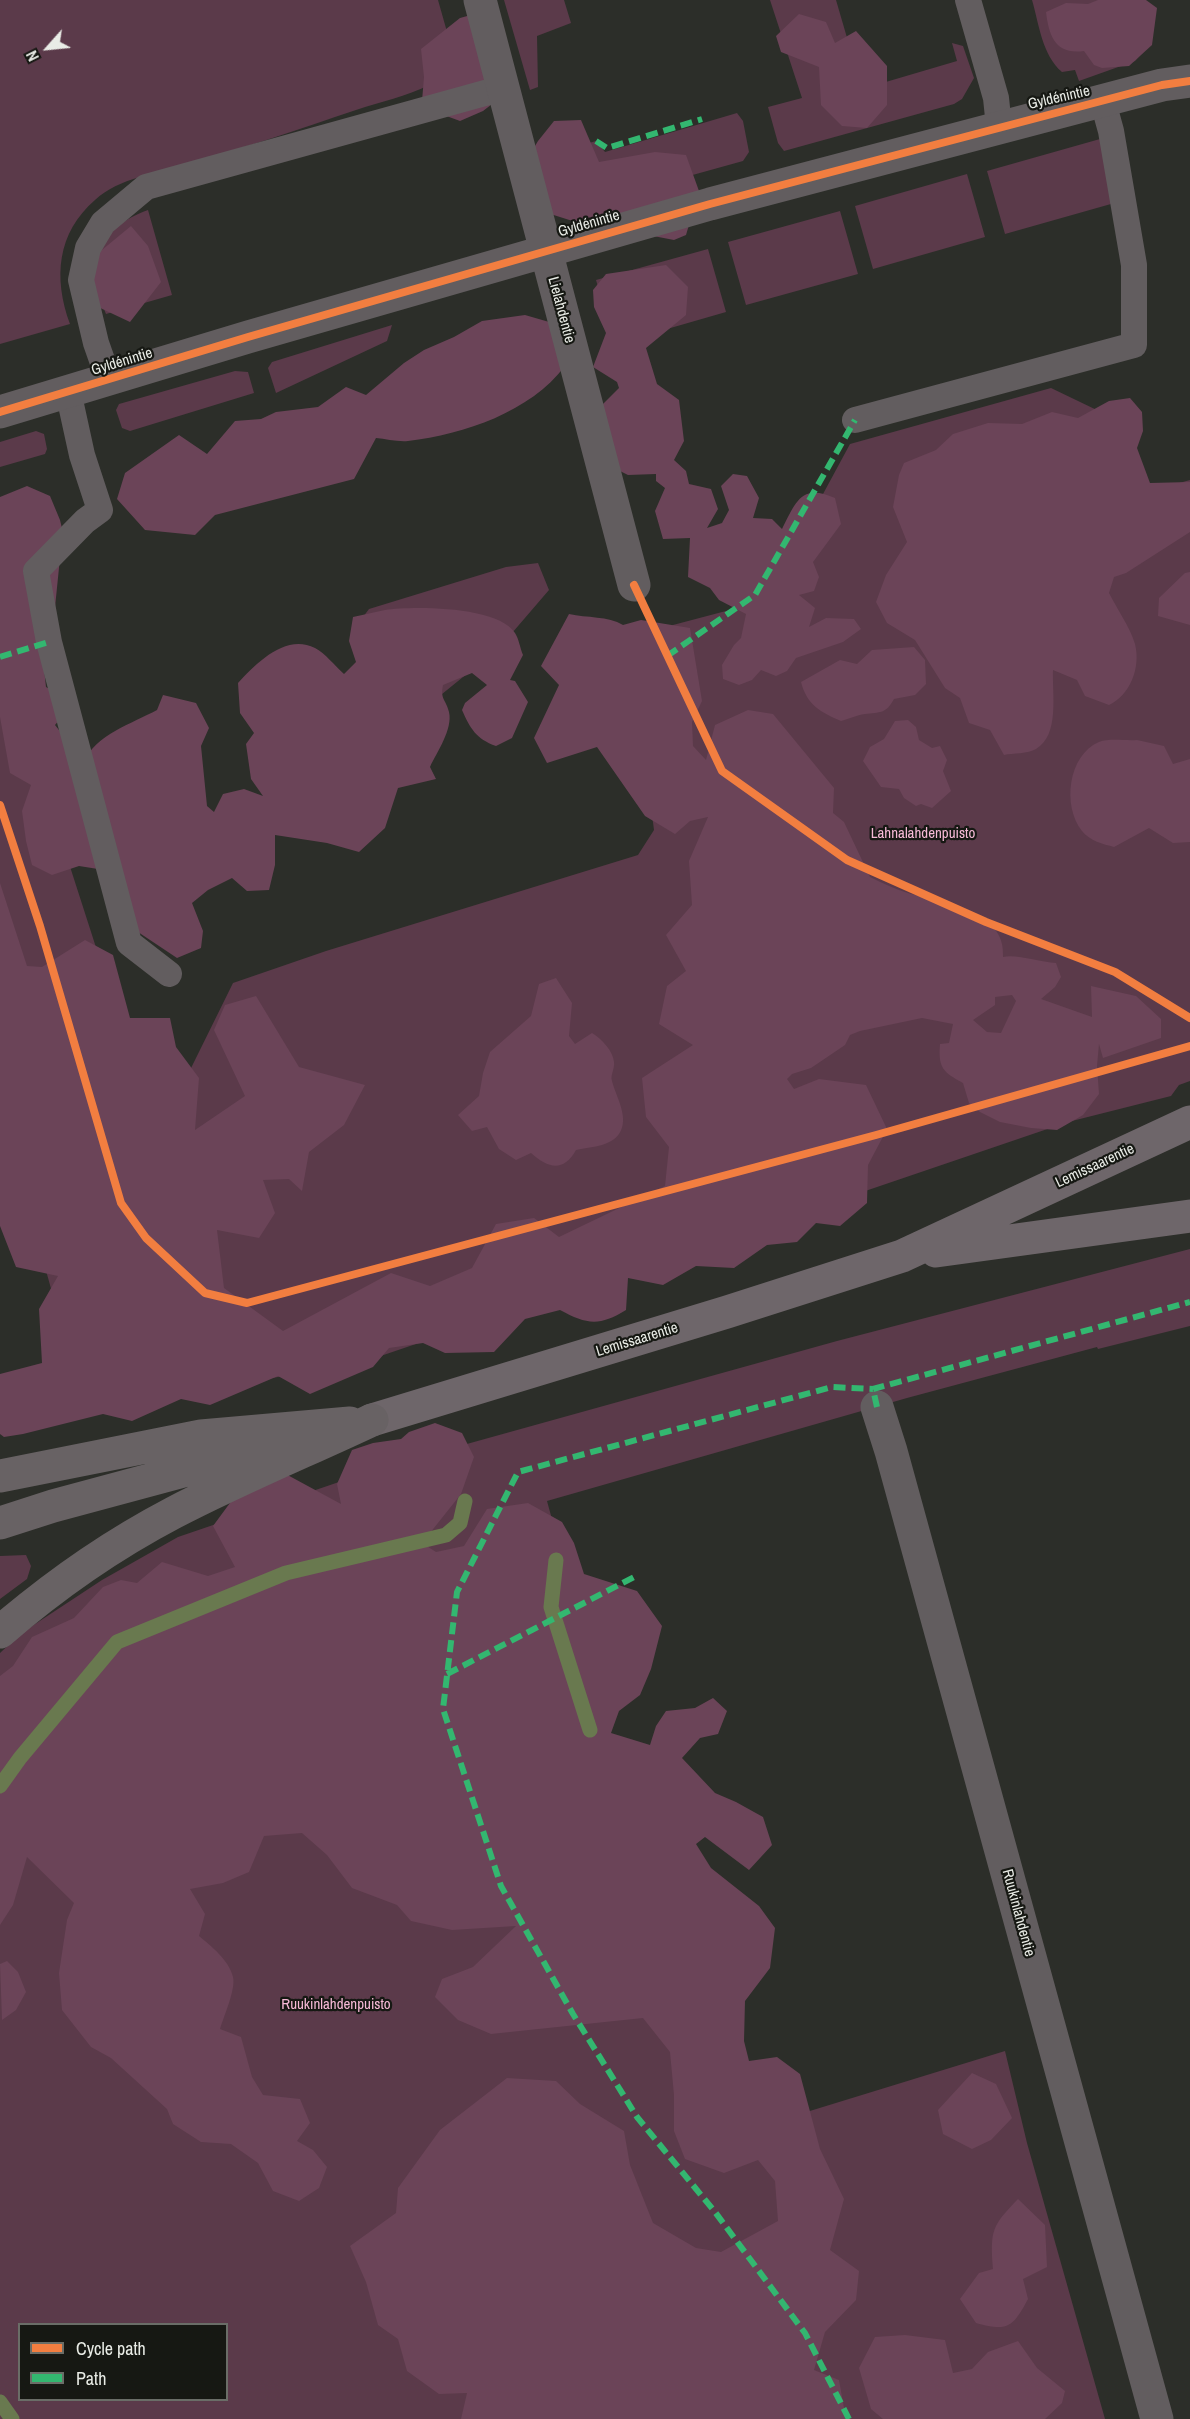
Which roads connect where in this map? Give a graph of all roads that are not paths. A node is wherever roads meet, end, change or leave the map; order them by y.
1 (480, 0) edge
2 (968, 0) edge
3 (1190, 81) edge
4 (503, 88) junction
5 (1103, 102) junction
6 (999, 127) junction
7 (545, 251) junction
8 (110, 380) junction
9 (68, 392) junction
10 (0, 412) edge
11 (855, 420) dead end
12 (634, 585) dead end
13 (169, 974) dead end
14 (1190, 1122) edge
15 (1190, 1216) edge
16 (902, 1256) junction
17 (877, 1407) dead end
18 (372, 1420) junction
19 (0, 1476) edge
20 (0, 1523) edge
21 (0, 1632) edge
22 (1157, 2419) edge

1 - 4 street, Lielahdentie
2 - 6 lane
3 - 5 street, Gyldénintie
4 - 7 street, Lielahdentie
4 - 8 lane
5 - 6 street, Gyldénintie
5 - 11 lane
6 - 7 street, Gyldénintie
7 - 8 street, Gyldénintie
7 - 12 street, Lielahdentie
8 - 9 street, Gyldénintie
9 - 10 street, Gyldénintie
9 - 13 lane
14 - 16 main road, Lemissaarentie
15 - 16 main road, Lemissaarentie
16 - 18 main road, Lemissaarentie
17 - 22 street, Ruukinlahdentie
18 - 19 highway
18 - 20 highway
18 - 21 highway

